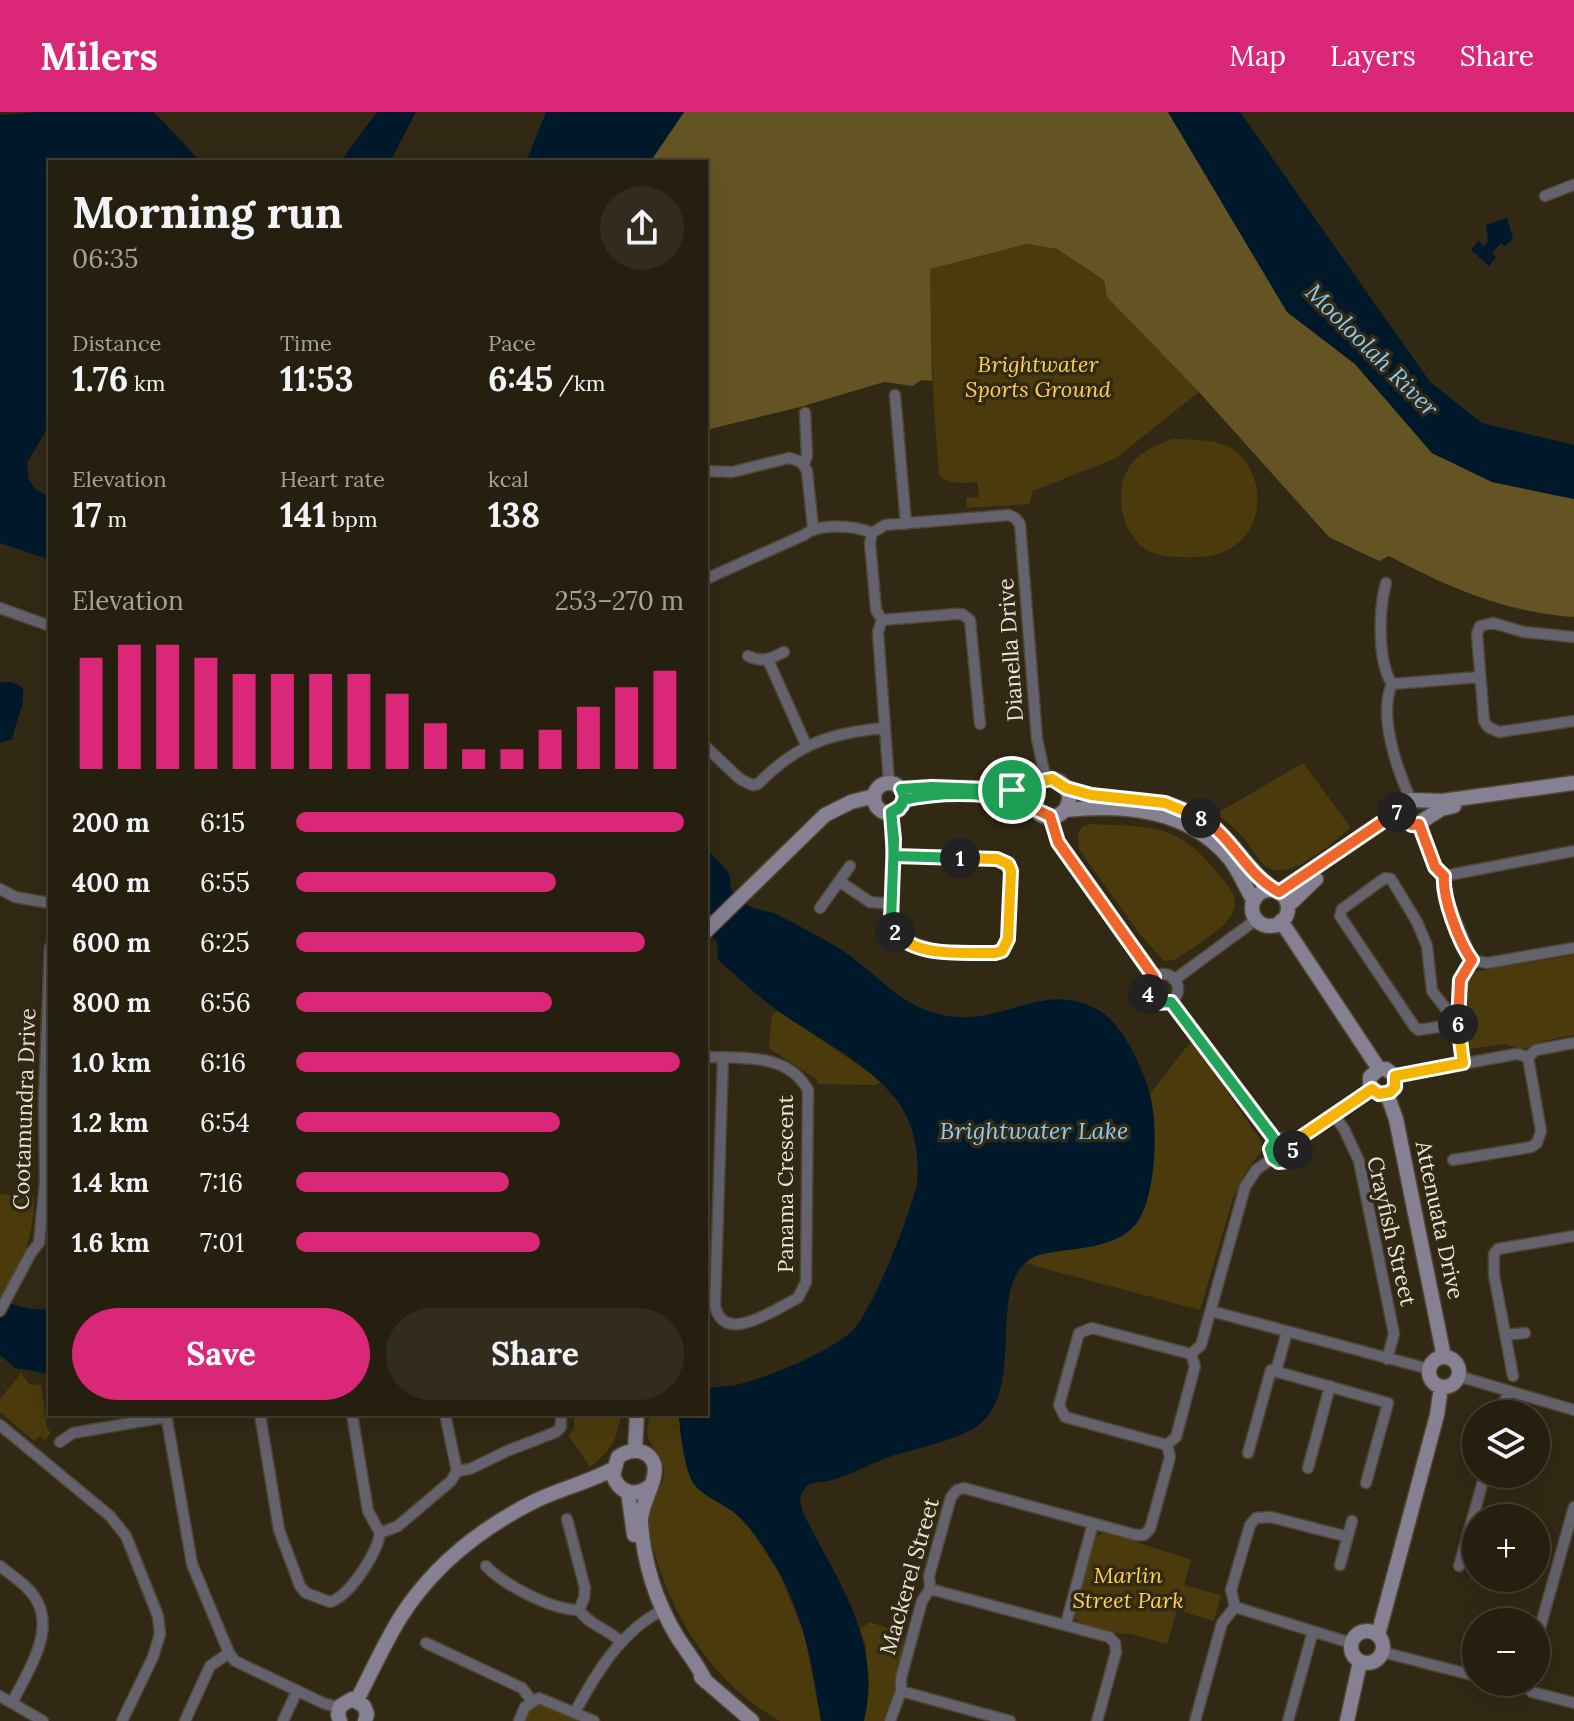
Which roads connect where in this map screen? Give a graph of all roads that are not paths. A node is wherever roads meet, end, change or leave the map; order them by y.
1 (1573, 185) edge
2 (1545, 196) dead end
3 (895, 395) dead end
4 (805, 413) dead end
5 (804, 464) junction
6 (708, 471) edge
7 (906, 524) junction
8 (813, 528) junction
9 (872, 533) junction
10 (708, 578) edge
11 (1386, 583) dead end
12 (0, 608) edge
13 (17, 614) junction
14 (0, 616) edge
15 (882, 620) junction
16 (48, 625) edge
17 (1574, 637) edge
18 (784, 652) dead end
19 (748, 656) dead end
20 (768, 660) junction
21 (1480, 677) junction
22 (1392, 684) junction
23 (1574, 721) edge
24 (980, 724) dead end
25 (884, 728) junction
26 (807, 747) junction
27 (708, 749) edge
28 (1040, 783) junction
29 (1574, 783) edge
30 (1066, 788) junction
31 (898, 791) junction
32 (1574, 792) edge
33 (874, 796) junction
34 (1034, 807) junction
35 (1065, 810) junction
36 (891, 812) junction
37 (1415, 812) junction
38 (1050, 816) junction
39 (1574, 851) edge
40 (894, 856) junction
41 (850, 866) dead end
42 (1444, 876) junction
43 (839, 881) junction
44 (0, 889) edge
45 (1277, 891) junction
46 (1254, 901) junction
47 (48, 903) edge
48 (892, 904) junction
49 (1288, 906) junction
50 (820, 908) dead end
51 (1257, 919) junction
52 (1281, 921) junction
53 (708, 929) edge
54 (1574, 948) edge
55 (1472, 960) junction
56 (1154, 977) junction
57 (1174, 980) junction
58 (1171, 1002) junction
59 (1458, 1024) junction
60 (48, 1026) edge
61 (1574, 1043) edge
62 (708, 1057) edge
63 (723, 1057) junction
64 (1528, 1057) junction
65 (1463, 1063) junction
66 (1379, 1069) junction
67 (1395, 1076) junction
68 (1379, 1092) junction
69 (1334, 1115) junction
70 (1275, 1140) junction
71 (1291, 1144) junction
72 (1273, 1158) junction
73 (1453, 1160) dead end
74 (1574, 1236) edge
75 (44, 1244) edge
76 (0, 1311) edge
77 (1211, 1311) junction
78 (1287, 1332) junction
79 (1525, 1333) dead end
80 (1505, 1335) junction
81 (1191, 1354) junction
82 (1444, 1357) junction
83 (1387, 1359) junction
84 (1429, 1369) junction
85 (1276, 1371) junction
86 (1458, 1376) junction
87 (1513, 1376) dead end
88 (1330, 1386) junction
89 (1441, 1387) junction
90 (1508, 1391) junction
91 (1505, 1400) edge
92 (1574, 1410) edge
93 (166, 1416) edge
94 (260, 1416) edge
95 (352, 1416) edge
96 (445, 1416) edge
97 (561, 1416) edge
98 (637, 1416) edge
99 (0, 1425) edge
100 (60, 1442) dead end
101 (1167, 1445) junction
102 (635, 1450) junction
103 (1248, 1453) dead end
104 (1308, 1468) dead end
105 (613, 1469) junction
106 (457, 1471) junction
107 (1366, 1483) dead end
108 (580, 1485) junction
109 (650, 1486) junction
110 (1481, 1488) edge
111 (623, 1489) junction
112 (1574, 1507) edge
113 (567, 1519) dead end
114 (1352, 1521) dead end
115 (1093, 1523) junction
116 (380, 1533) junction
117 (1348, 1537) junction
118 (1340, 1565) dead end
119 (0, 1566) edge
120 (486, 1566) dead end
121 (1459, 1566) dead end
122 (930, 1589) junction
123 (1235, 1607) junction
124 (1546, 1608) edge
125 (579, 1610) junction
126 (659, 1611) junction
127 (1066, 1624) junction
128 (1313, 1631) junction
129 (1373, 1633) junction
130 (621, 1642) junction
131 (426, 1643) dead end
132 (1351, 1643) junction
133 (1382, 1652) junction
134 (229, 1653) junction
135 (1365, 1662) junction
136 (1462, 1672) edge
137 (297, 1691) junction
138 (901, 1691) junction
139 (0, 1696) edge
140 (1547, 1696) edge
141 (357, 1700) junction
142 (532, 1701) junction
143 (12, 1703) junction
144 (1574, 1703) edge
145 (575, 1712) junction
146 (340, 1714) edge
147 (367, 1720) edge
148 (43, 1721) edge
149 (122, 1721) edge
150 (185, 1721) edge
151 (283, 1721) edge
152 (519, 1721) edge
153 (594, 1721) edge
154 (752, 1721) edge
155 (890, 1721) edge
156 (1010, 1721) edge
157 (1097, 1721) edge
158 (1195, 1721) edge
159 (1288, 1721) edge
160 (1347, 1721) edge
161 (1356, 1721) edge

1 - 2 street
3 - 7 street
4 - 5 street
5 - 6 street
5 - 8 street
7 - 9 street
7 - 28 street, Dianella Drive
8 - 9 street
8 - 10 street
9 - 15 street
11 - 22 street
12 - 13 street
13 - 14 street
13 - 16 street
15 - 24 street
15 - 25 street
17 - 21 street
18 - 20 street
19 - 20 street
20 - 26 street
21 - 22 street
21 - 23 street
22 - 37 street
25 - 26 street
25 - 31 street
26 - 27 street
28 - 30 street
28 - 31 street
28 - 34 street
29 - 37 street
30 - 35 street
30 - 45 street
31 - 33 street
31 - 34 street
31 - 36 street
32 - 37 street
33 - 36 street
33 - 53 street
34 - 38 street
35 - 38 street
35 - 46 street
36 - 40 street
37 - 42 street
37 - 45 street
37 - 49 street
38 - 56 street
39 - 42 street
40 - 48 street
40 - 48 street
41 - 43 street
42 - 55 street
43 - 48 street
43 - 50 street
44 - 47 street
45 - 46 street
45 - 49 street
46 - 51 street
49 - 52 street
51 - 52 street
51 - 57 street
52 - 66 street
54 - 55 street
55 - 59 street
56 - 57 street
56 - 58 street
57 - 58 street
58 - 70 street
59 - 59 street
59 - 65 street
60 - 75 street, Cootamundra Drive
61 - 64 street
62 - 63 street, Panama Crescent
63 - 63 street, Panama Crescent
64 - 65 street
64 - 73 street
65 - 67 street
66 - 67 street
66 - 68 street
67 - 68 street
68 - 69 street
68 - 82 street, Attenuata Drive
69 - 71 street
69 - 83 street, Crayfish Street
70 - 71 street
70 - 72 street
71 - 72 street
72 - 77 street
74 - 80 street
75 - 76 street, Cootamundra Drive
77 - 78 street
77 - 81 street
78 - 83 street
78 - 85 street
79 - 80 street
80 - 87 street
81 - 101 street
81 - 101 street
82 - 84 street
82 - 86 street
83 - 84 street
84 - 89 street
85 - 88 street
85 - 103 street
86 - 89 street
86 - 90 street
88 - 104 street
88 - 107 street
89 - 129 street
90 - 91 street
90 - 92 street
93 - 100 street
93 - 134 street
94 - 116 street
95 - 116 street
96 - 106 street
97 - 106 street
98 - 102 street
99 - 149 street
101 - 115 street, Mackerel Street
102 - 105 street
102 - 109 street
105 - 108 street
105 - 111 street
106 - 116 street
108 - 111 street
108 - 141 street
109 - 111 street
109 - 126 street
110 - 121 street
111 - 126 street
112 - 124 street
113 - 125 street
114 - 117 street
115 - 122 street, Mackerel Street
115 - 127 street
117 - 118 street
117 - 123 street
119 - 143 street
120 - 125 street
122 - 127 street
122 - 138 street, Mackerel Street
123 - 128 street
123 - 158 street
125 - 130 street
126 - 130 street
126 - 154 street
127 - 157 street
128 - 132 street
128 - 159 street
129 - 132 street
129 - 133 street
130 - 145 street
131 - 142 street
132 - 135 street
133 - 135 street
133 - 136 street
134 - 137 street
134 - 150 street
135 - 160 street
135 - 161 street
137 - 146 street
137 - 151 street
138 - 155 street, Mackerel Street
138 - 156 street
139 - 143 street
140 - 144 street
141 - 146 street
141 - 147 street
142 - 145 street
142 - 152 street
143 - 148 street
145 - 153 street

